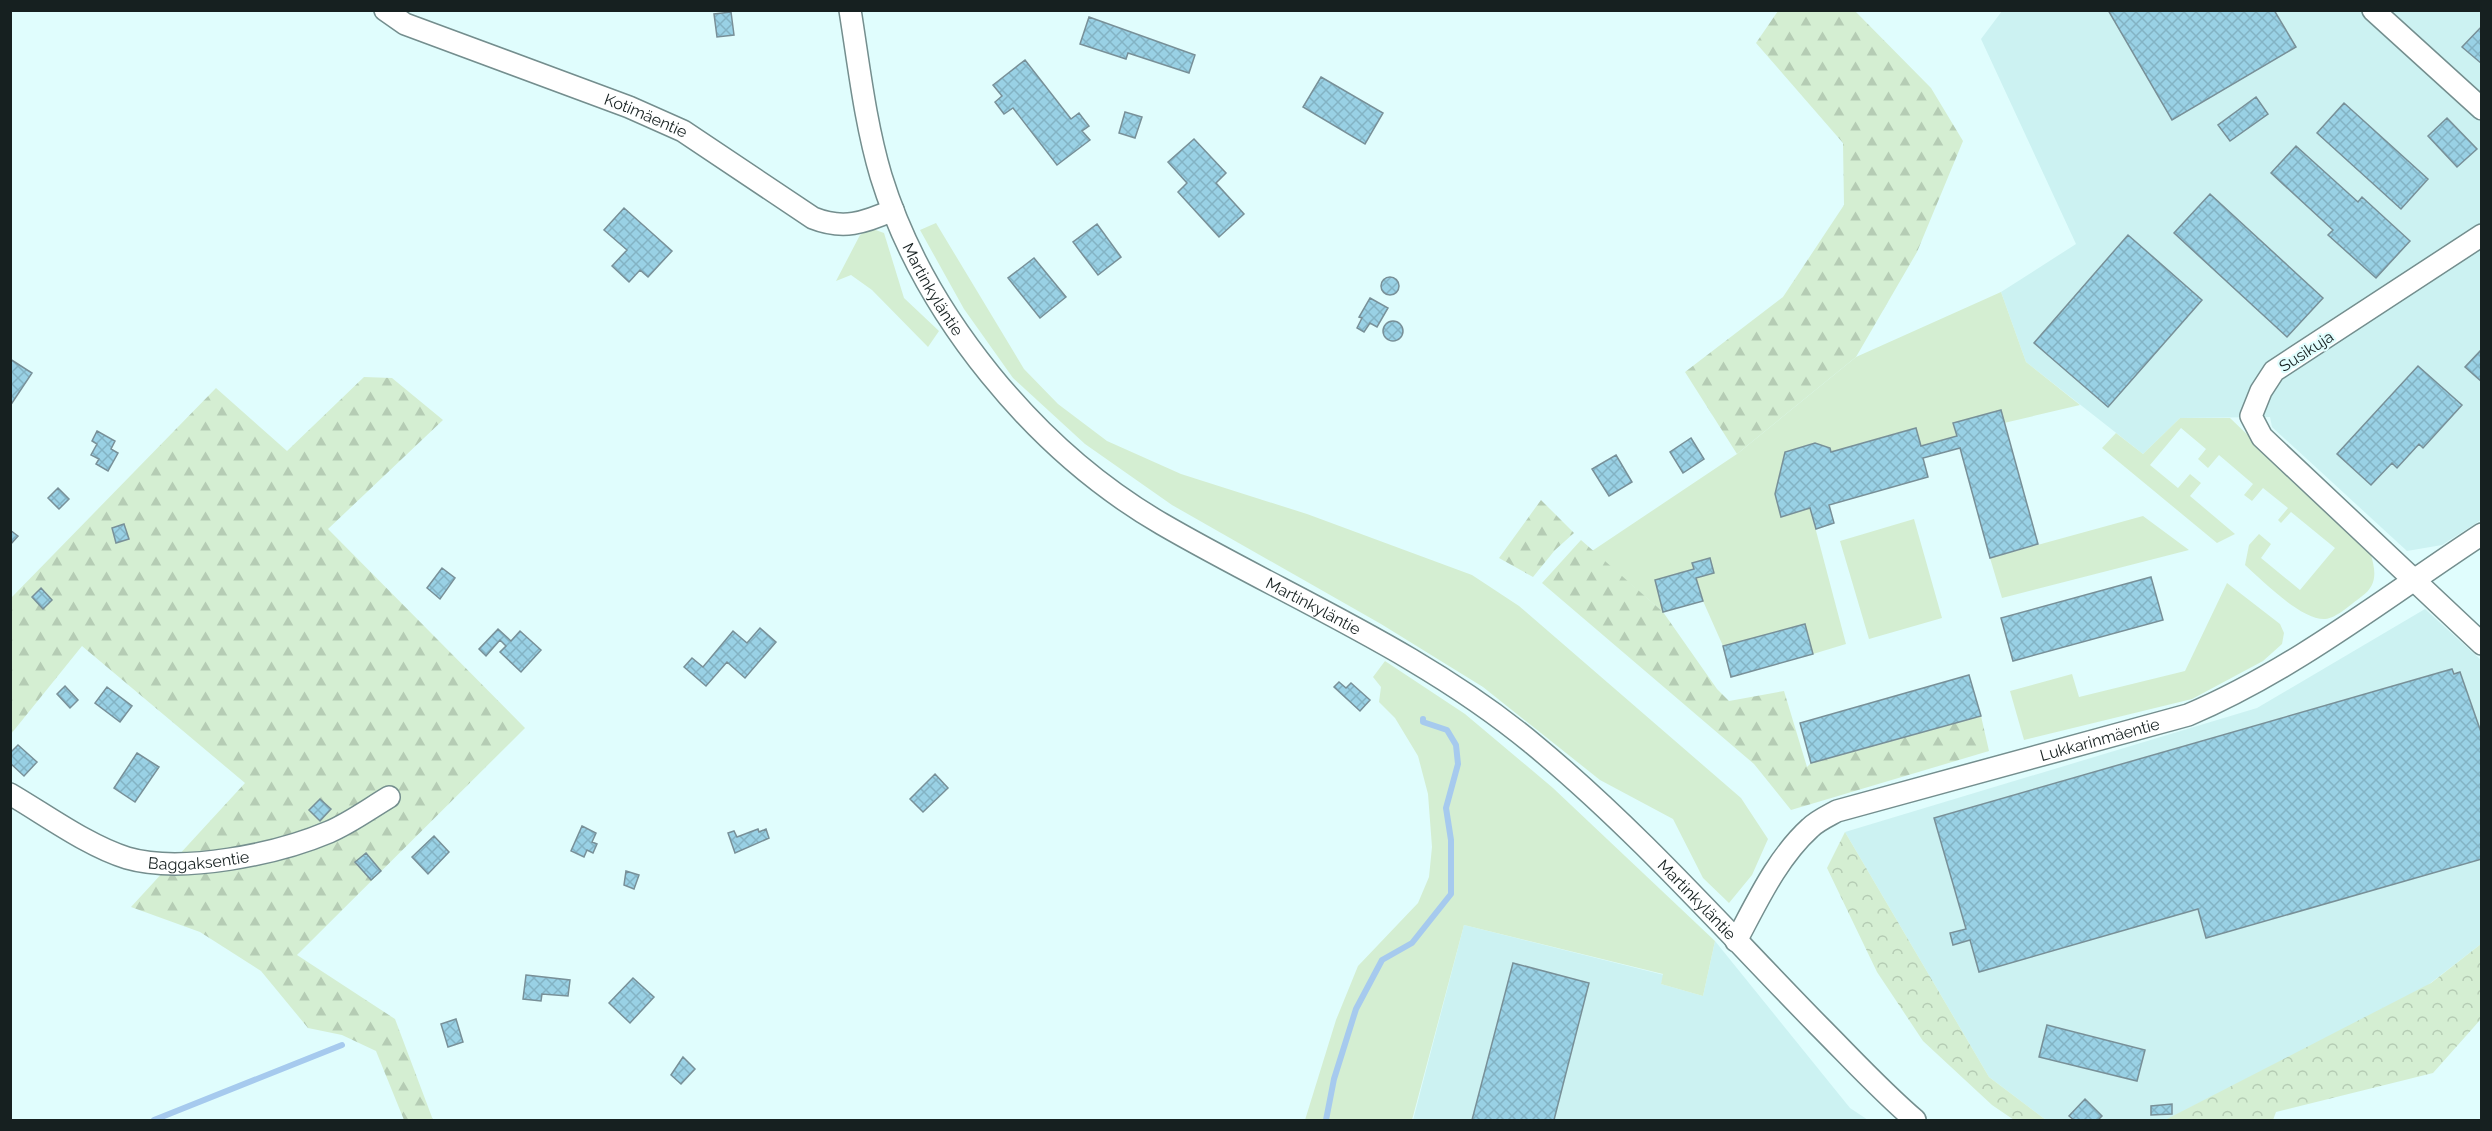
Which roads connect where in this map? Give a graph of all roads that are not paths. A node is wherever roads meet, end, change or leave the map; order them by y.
1 (385, 10) edge
2 (850, 10) edge
3 (2373, 10) edge
4 (2481, 109) edge
5 (893, 210) junction
6 (2481, 235) edge
7 (2481, 534) edge
8 (2413, 579) junction
9 (2481, 644) edge
10 (10, 794) edge
11 (389, 797) dead end
12 (1736, 941) junction
13 (1915, 1120) edge

1 - 5 street, Kotimäentie
2 - 5 street, Martinkyläntie
3 - 4 street
5 - 12 street, Martinkyläntie
6 - 8 street, Susikuja
7 - 8 street, Lukkarinmäentie
8 - 9 street
8 - 12 street, Lukkarinmäentie
10 - 11 street, Baggaksentie
12 - 13 street, Martinkyläntie

